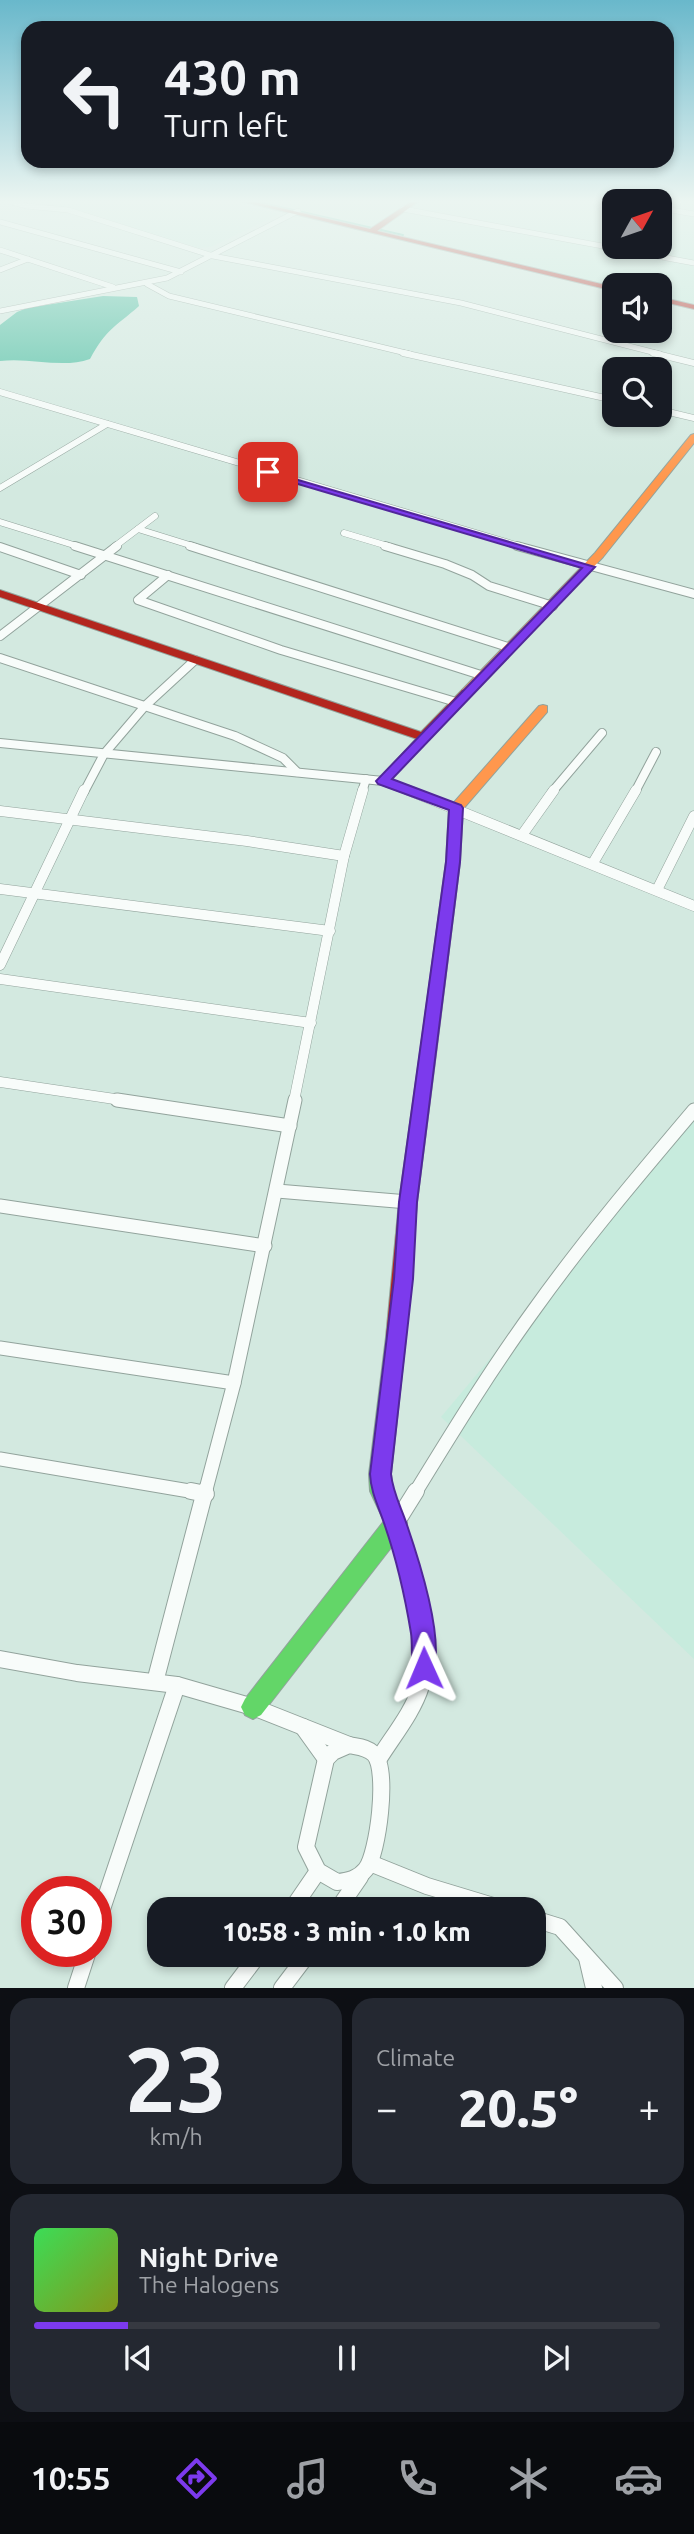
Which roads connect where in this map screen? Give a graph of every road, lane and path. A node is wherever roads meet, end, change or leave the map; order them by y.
1 (87, 294) edge
2 (165, 294) edge
3 (412, 294) edge
4 (672, 301) edge
5 (694, 306) edge
6 (0, 311) edge
7 (694, 363) edge
8 (0, 392) edge
9 (602, 397) edge
10 (672, 413) edge
11 (694, 418) edge
12 (107, 424) junction
13 (694, 436) edge
14 (0, 488) edge
15 (155, 516) dead end
16 (0, 522) edge
17 (138, 529) junction
18 (344, 533) dead end
19 (0, 547) edge
20 (107, 556) junction
21 (589, 567) junction
22 (81, 575) junction
23 (168, 575) junction
24 (0, 593) edge
25 (694, 594) edge
26 (553, 606) junction
27 (38, 607) junction
28 (0, 636) edge
29 (511, 648) junction
30 (0, 658) edge
31 (194, 660) junction
32 (484, 676) junction
33 (456, 702) junction
34 (145, 706) junction
35 (543, 709) dead end
36 (602, 733) dead end
37 (423, 737) junction
38 (0, 743) edge
39 (656, 752) dead end
40 (104, 754) junction
41 (297, 772) junction
42 (366, 779) junction
43 (383, 781) junction
44 (456, 808) junction
45 (0, 811) edge
46 (694, 816) edge
47 (69, 819) junction
48 (522, 835) junction
49 (344, 856) junction
50 (593, 863) junction
51 (0, 888) edge
52 (657, 890) junction
53 (36, 893) junction
54 (694, 906) edge
55 (330, 931) junction
56 (0, 965) edge
57 (0, 979) edge
58 (311, 1023) junction
59 (0, 1082) edge
60 (694, 1110) edge
61 (290, 1126) junction
62 (277, 1191) junction
63 (408, 1202) junction
64 (0, 1206) edge
65 (265, 1246) junction
66 (0, 1348) edge
67 (234, 1383) junction
68 (0, 1459) edge
69 (206, 1494) junction
70 (396, 1523) junction
71 (0, 1659) edge
72 (155, 1682) junction
73 (177, 1685) junction
74 (254, 1707) junction
75 (303, 1727) junction
76 (349, 1745) junction
77 (326, 1759) junction
78 (378, 1760) junction
79 (367, 1867) junction
80 (317, 1871) junction
81 (112, 1879) edge
82 (300, 1897) edge
83 (346, 1897) edge
84 (464, 1897) edge
85 (546, 1923) edge
86 (586, 1955) junction
87 (83, 1967) edge
88 (249, 1967) edge
89 (298, 1967) edge
90 (76, 1988) edge
91 (233, 1988) edge
92 (282, 1988) edge
93 (594, 1988) edge
94 (615, 1988) edge

1 - 6 street
2 - 9 street
3 - 7 street
4 - 5 street
8 - 12 street
10 - 11 street
12 - 14 street
12 - 21 street
13 - 21 street
15 - 17 street
16 - 20 street
17 - 20 street
17 - 29 street
18 - 26 street
19 - 22 street
20 - 22 street
20 - 23 street
21 - 25 street
21 - 26 street
22 - 27 street
23 - 32 street
23 - 33 street
24 - 27 street
26 - 29 street
27 - 28 street
27 - 31 street
29 - 32 street
30 - 34 street
31 - 34 street
31 - 37 street
32 - 33 street
33 - 37 street
34 - 40 street
34 - 41 street
35 - 44 street
36 - 48 street
37 - 43 street
38 - 40 street
39 - 50 street
40 - 41 street
40 - 47 street
41 - 42 street
42 - 43 street
42 - 49 street
43 - 44 street
44 - 48 street
44 - 63 street
45 - 47 street
46 - 52 street
47 - 49 street
47 - 53 street
48 - 50 street
49 - 55 street
50 - 52 street
51 - 53 street
52 - 54 street
53 - 55 street
53 - 56 street
55 - 58 street
57 - 58 street
58 - 61 street
59 - 61 street
60 - 70 street
61 - 62 street
62 - 63 street
62 - 65 street
63 - 70 street
64 - 65 street
65 - 67 street
66 - 67 street
67 - 69 street
68 - 69 street
69 - 72 street
70 - 74 street
70 - 78 street
71 - 72 street
72 - 73 street
73 - 74 street
73 - 81 street
74 - 75 street
75 - 76 street
75 - 77 street
76 - 77 street
76 - 78 street
77 - 80 street
78 - 79 street
79 - 80 street
79 - 83 street
79 - 84 street
80 - 82 street
85 - 86 street
86 - 93 street
86 - 94 street
87 - 90 street
88 - 91 street
89 - 92 street

